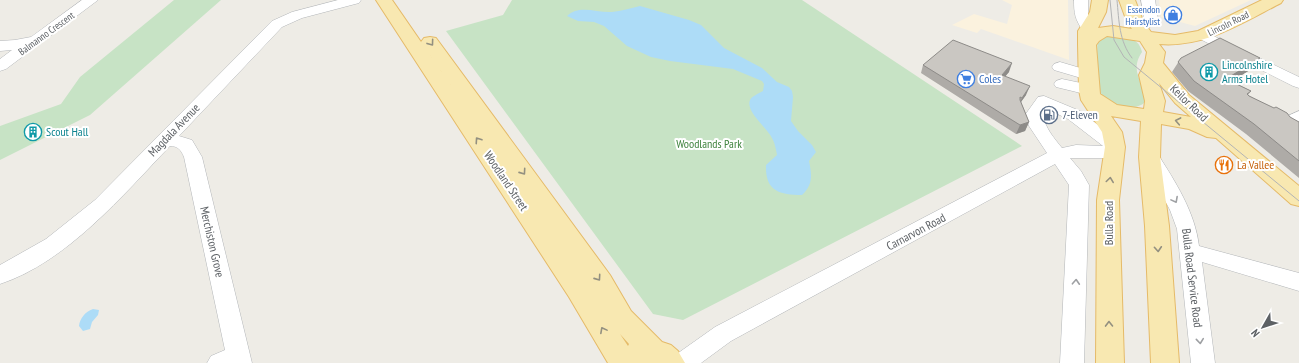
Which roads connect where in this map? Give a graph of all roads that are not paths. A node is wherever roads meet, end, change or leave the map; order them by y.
1 (91, 0) edge
2 (354, 0) edge
3 (384, 0) edge
4 (400, 0) edge
5 (1081, 0) edge
6 (1100, 0) edge
7 (1127, 0) edge
8 (1148, 0) edge
9 (1275, 0) edge
10 (1142, 32) junction
11 (1203, 35) junction
12 (1088, 36) junction
13 (40, 37) junction
14 (0, 46) edge
15 (1155, 60) junction
16 (0, 66) edge
17 (1060, 66) dead end
18 (1295, 76) edge
19 (1089, 83) junction
20 (1062, 84) dead end
21 (1152, 116) junction
22 (1299, 116) edge
23 (1299, 128) edge
24 (1228, 139) junction
25 (164, 140) junction
26 (1115, 150) junction
27 (1149, 154) junction
28 (1059, 156) junction
29 (1299, 198) edge
30 (531, 200) junction
31 (1190, 251) junction
32 (0, 274) edge
33 (1299, 282) edge
34 (667, 358) edge
35 (232, 360) edge
36 (625, 363) edge
37 (1072, 363) edge
38 (1110, 363) edge
39 (1165, 363) edge
40 (1203, 363) edge

1 - 13 street, Balmanno Crescent
2 - 25 street, Magdala Avenue
30 -> 3 main road, Woodland Street
4 -> 30 main road, Woodland Street
5 - 12 street
6 - 12 main road
7 - 10 main road, Keilor Road
8 - 10 street
9 - 11 main road, Lincoln Road
10 - 11 main road, Lincoln Road
10 - 12 main road, Lincoln Road
10 - 15 main road, Keilor Road
11 - 15 main road, Lincoln Road
11 - 18 street
12 - 19 main road
13 - 14 street
13 - 16 street, Balmanno Crescent
15 - 21 main road
15 - 24 main road, Keilor Road
17 - 19 street
19 - 20 street
19 - 21 main road, Keilor Road
19 - 26 main road, Bulla Road
24 -> 21 main road, Keilor Road
21 - 27 main road
22 - 23 street
24 - 29 main road, Keilor Road
25 - 32 street, Magdala Avenue
25 - 35 street, Merchiston Grove
26 - 28 street, Carnarvon Road
26 - 28 street
38 -> 26 main road, Bulla Road
27 -> 31 street, Bulla Road Service Road
27 -> 39 main road
28 - 34 street, Carnarvon Road
37 -> 28 street
30 -> 34 main road, Woodland Street
36 -> 30 main road, Woodland Street
31 - 33 street
31 -> 40 street, Bulla Road Service Road
34 - 36 main road

